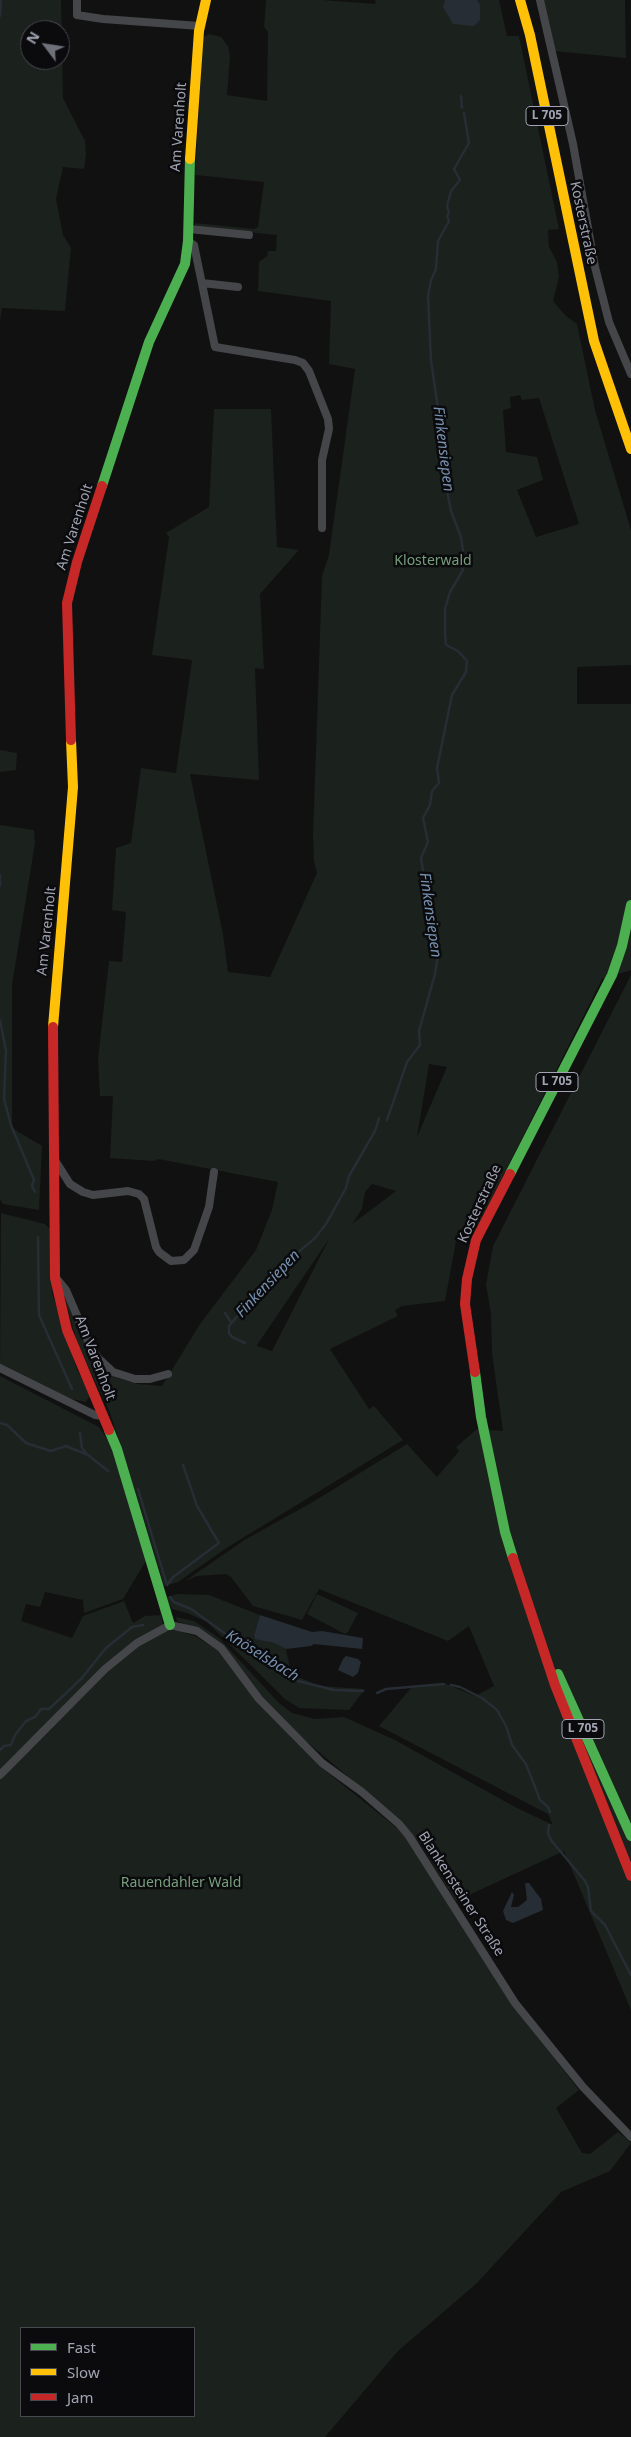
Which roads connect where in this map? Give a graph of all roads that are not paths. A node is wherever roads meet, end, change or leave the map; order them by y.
1 (77, 0) edge
2 (206, 0) edge
3 (520, 0) edge
4 (540, 0) edge
5 (200, 26) junction
6 (189, 229) junction
7 (249, 236) dead end
8 (188, 241) junction
9 (202, 283) junction
10 (238, 288) dead end
11 (631, 374) edge
12 (631, 449) edge
13 (322, 528) dead end
14 (631, 905) edge
15 (56, 1162) junction
16 (214, 1172) dead end
17 (55, 1278) junction
18 (0, 1368) edge
19 (168, 1374) dead end
20 (103, 1416) junction
21 (534, 1622) junction
22 (170, 1626) junction
23 (0, 1775) edge
24 (631, 1836) edge
25 (631, 1876) edge
26 (631, 2137) edge

1 - 5 street
2 - 5 main road, Am Varenholt
3 - 12 main road, Kosterstraße / L 705
4 - 11 street, Kosterstraße
5 - 6 main road, Am Varenholt
6 - 7 street
6 - 8 main road, Am Varenholt
8 - 9 street, Am Varenholt
8 - 15 main road, Am Varenholt
9 - 10 street
9 - 13 street, Am Varenholt
14 - 21 main road, Kosterstraße / L 705
15 - 16 street
15 - 17 main road, Am Varenholt
17 - 19 street
17 - 20 main road, Am Varenholt
18 - 20 street
20 - 22 main road, Am Varenholt
21 - 24 main road, Kosterstraße / L 705
21 - 25 main road, Kosterstraße / L 705
22 - 23 street
22 - 26 street, Blankensteiner Straße

